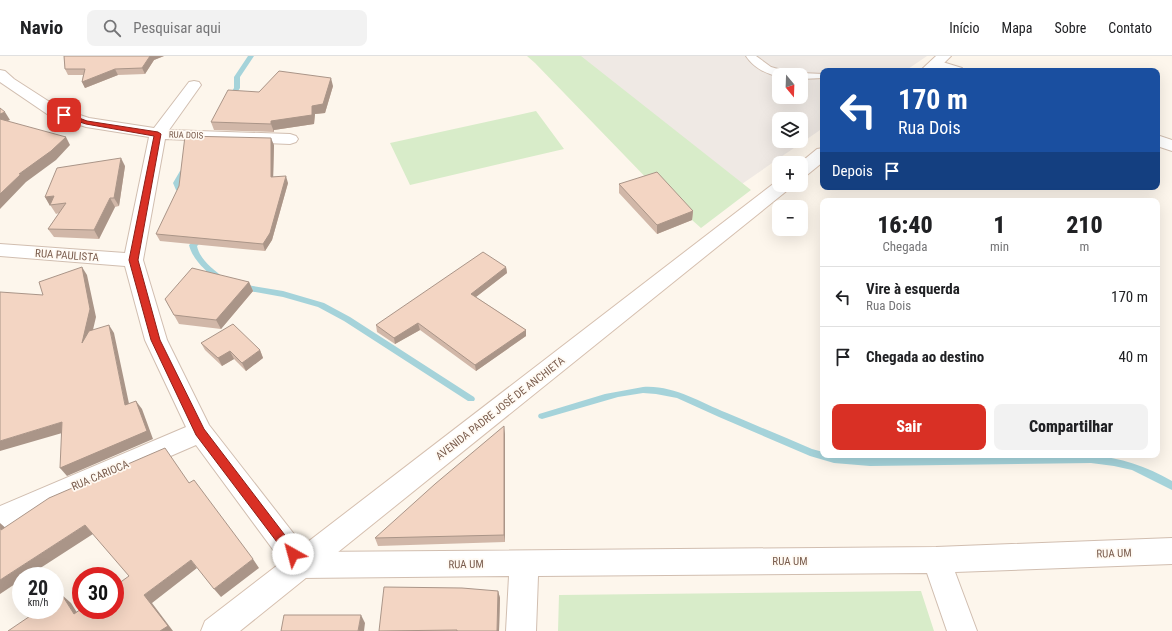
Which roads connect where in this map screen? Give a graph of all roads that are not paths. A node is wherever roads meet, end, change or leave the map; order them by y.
1 (751, 56) edge
2 (936, 64) edge
3 (948, 68) edge
4 (772, 72) edge
5 (0, 74) edge
6 (808, 76) edge
7 (820, 76) dead end
8 (194, 85) dead end
9 (158, 134) junction
10 (290, 139) dead end
11 (1160, 141) edge
12 (1172, 146) edge
13 (820, 155) edge
14 (808, 165) edge
15 (774, 192) edge
16 (0, 250) edge
17 (134, 260) junction
18 (200, 432) junction
19 (0, 518) edge
20 (1172, 551) edge
21 (936, 560) junction
22 (524, 563) junction
23 (301, 565) junction
24 (216, 631) edge
25 (521, 631) edge
26 (962, 631) edge

1 - 4 lane
2 - 3 street
5 - 9 street, RUA DOIS
6 - 7 lane
8 - 9 street
9 - 10 street, RUA DOIS
9 - 17 street
11 - 12 street
13 - 14 street
15 - 23 street, AVENIDA PADRE JOSÉ DE ANCHIETA
16 - 17 street, RUA PAULISTA
17 - 18 street
18 - 19 street, RUA CARIOCA
18 - 23 street
20 - 21 street, RUA UM
21 - 22 street, RUA UM
21 - 26 street
22 - 23 street, RUA UM
22 - 25 street
23 - 24 street, AVENIDA PADRE JOSÉ DE ANCHIETA

